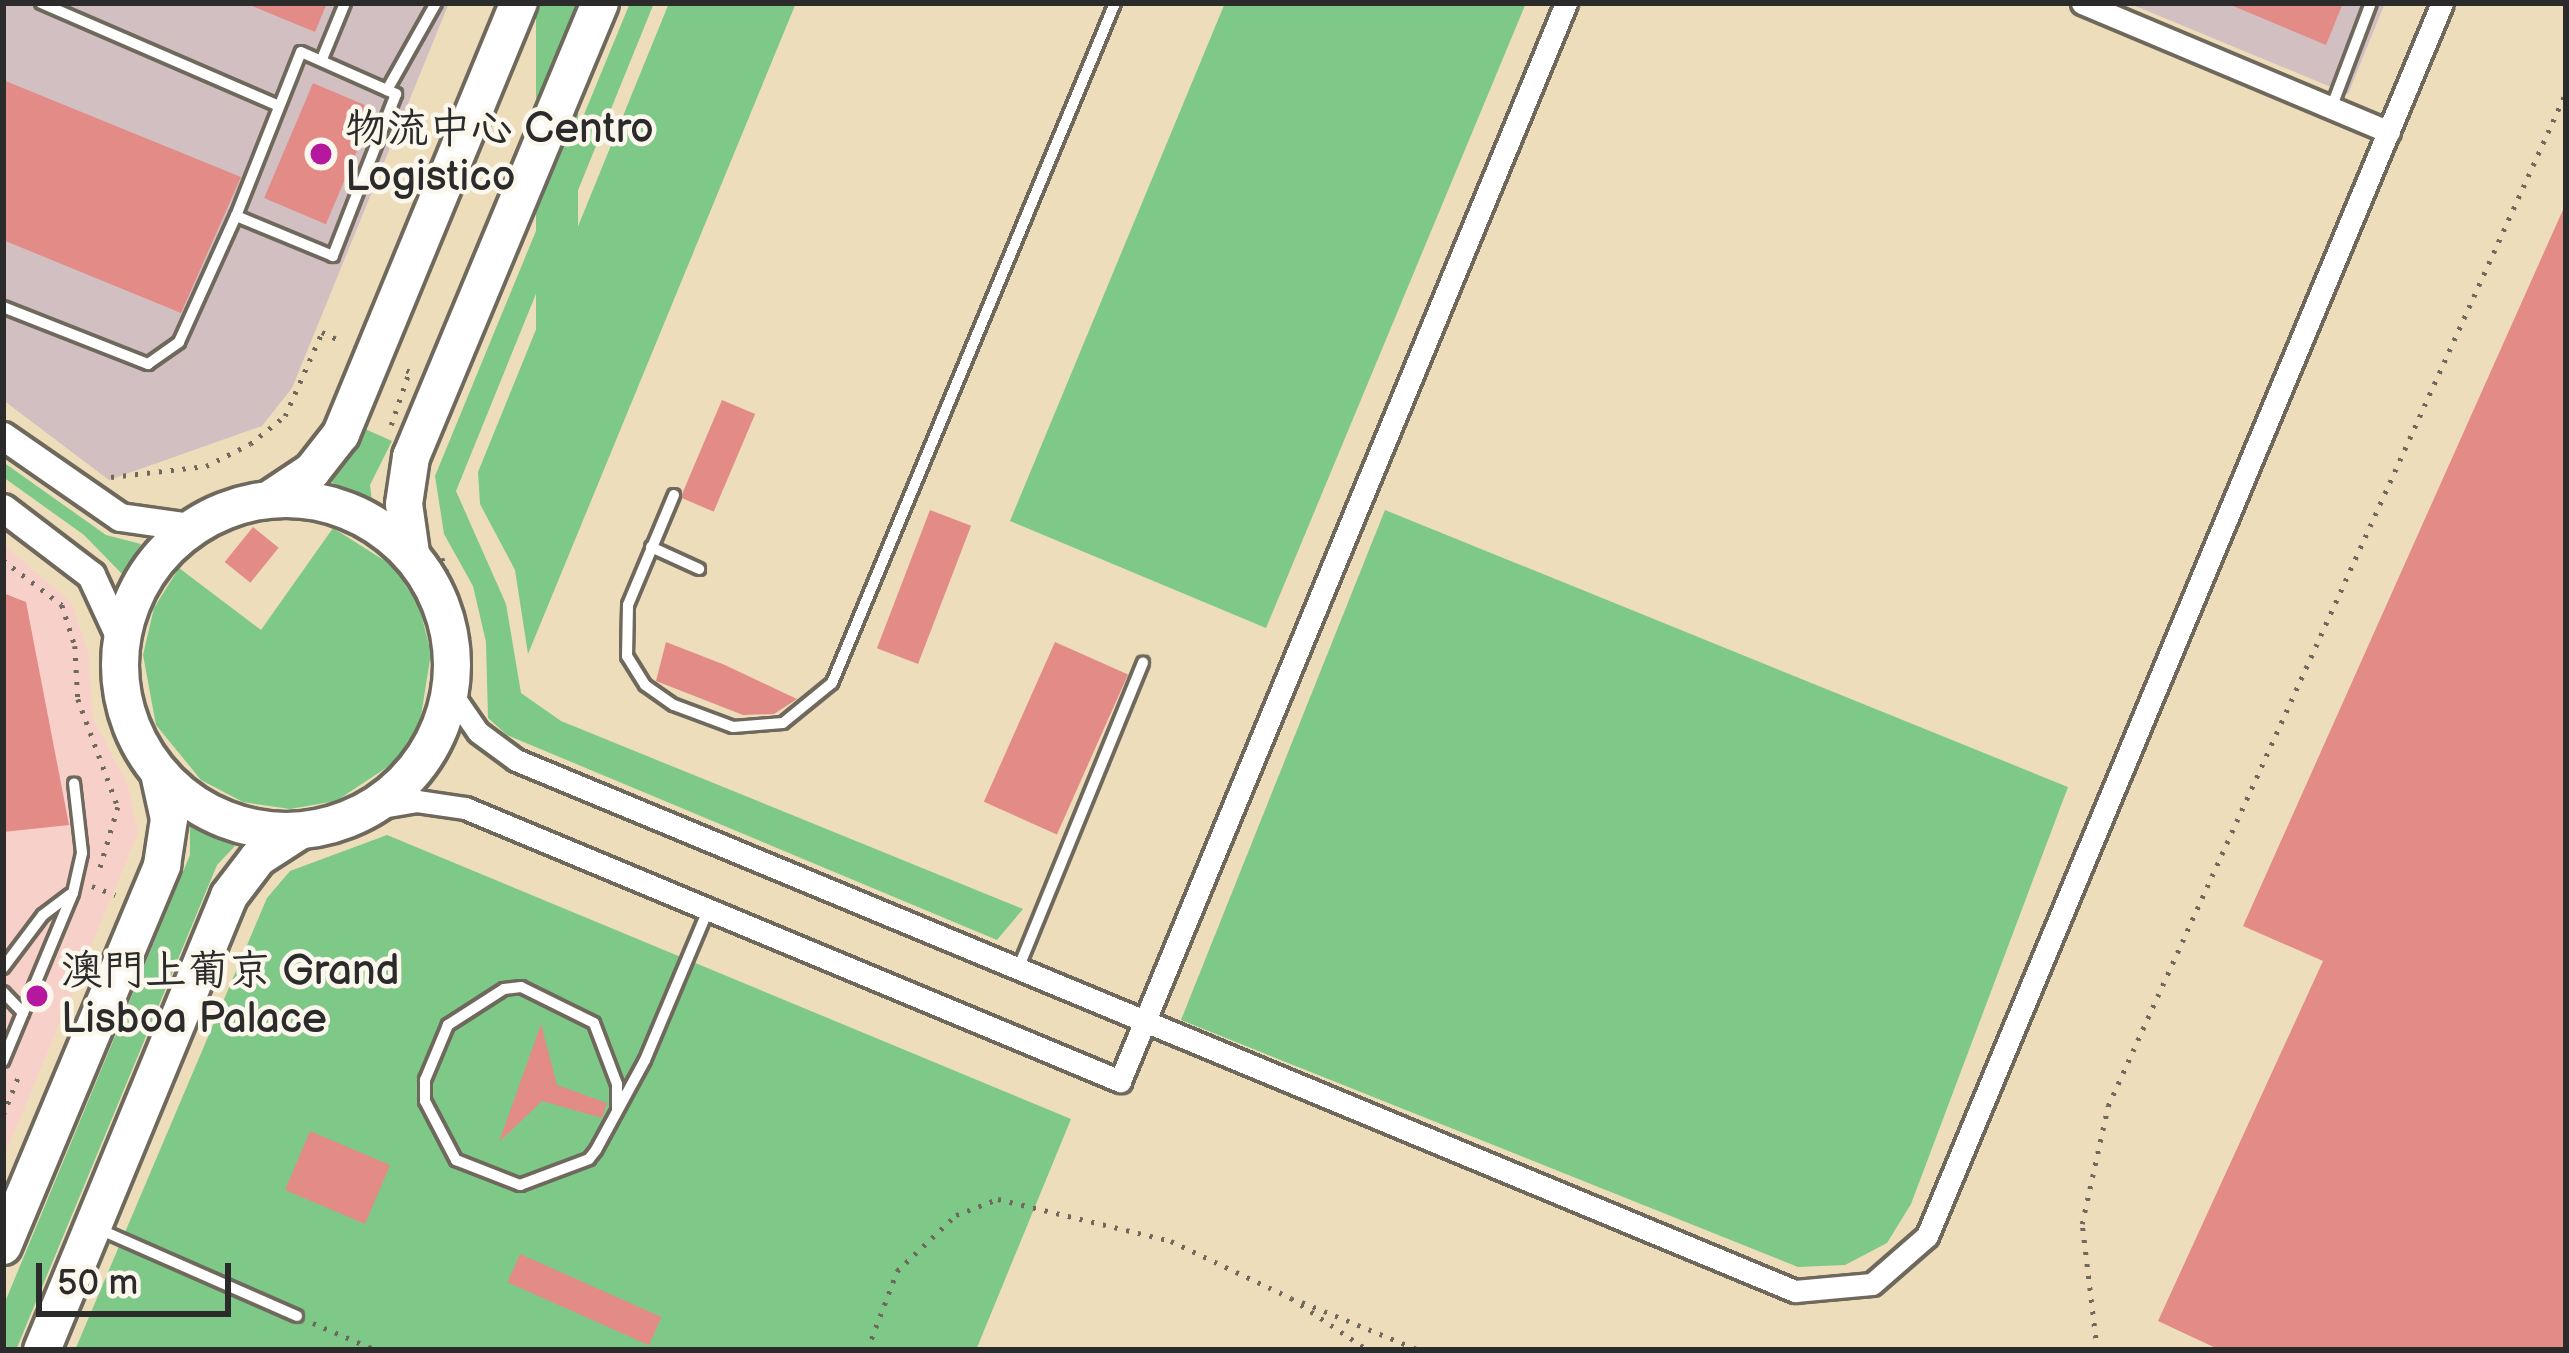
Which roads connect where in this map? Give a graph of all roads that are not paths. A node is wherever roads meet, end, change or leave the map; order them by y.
1 (41, 3) edge
2 (344, 3) edge
3 (436, 3) edge
4 (519, 3) edge
5 (600, 3) edge
6 (1115, 3) edge
7 (1566, 3) edge
8 (2082, 3) edge
9 (2371, 3) edge
10 (2442, 3) edge
11 (322, 59) junction
12 (387, 89) junction
13 (278, 106) junction
14 (2332, 106) junction
15 (2389, 132) junction
16 (236, 216) junction
17 (3, 307) edge
18 (3, 436) edge
19 (674, 495) dead end
20 (273, 497) junction
21 (3, 508) edge
22 (189, 527) junction
23 (651, 547) junction
24 (411, 554) junction
25 (699, 569) dead end
26 (121, 640) junction
27 (1144, 662) dead end
28 (451, 693) junction
29 (159, 773) junction
30 (74, 783) dead end
31 (370, 809) junction
32 (298, 832) junction
33 (73, 893) junction
34 (708, 910) junction
35 (3, 968) edge
36 (1018, 969) junction
37 (3, 992) edge
38 (23, 1013) junction
39 (1144, 1021) junction
40 (3, 1061) edge
41 (616, 1111) junction
42 (93, 1226) junction
43 (3, 1246) edge
44 (297, 1316) road end
45 (42, 1350) edge

1 - 13 lane
2 - 11 lane
3 - 12 lane
4 - 20 main road
5 - 24 main road
6 - 23 lane
7 - 39 street
8 - 14 street
9 - 14 lane
10 - 15 street
11 - 12 lane
11 - 13 lane
12 - 16 lane
13 - 16 lane
14 - 15 street
15 - 39 street
16 - 17 lane
18 - 22 street
19 - 23 lane
20 - 22 main road
20 - 24 main road
21 - 26 street
22 - 26 main road
23 - 25 lane
24 - 28 main road
26 - 29 main road
27 - 36 lane
28 - 31 main road
28 - 36 street
29 - 32 main road
29 - 43 main road
30 - 33 lane
31 - 32 main road
31 - 34 street
32 - 42 main road
33 - 35 lane
33 - 38 lane
34 - 39 street
34 - 41 lane
36 - 39 street
37 - 38 lane
38 - 40 lane
41 - 41 lane
42 - 44 lane
42 - 45 main road

